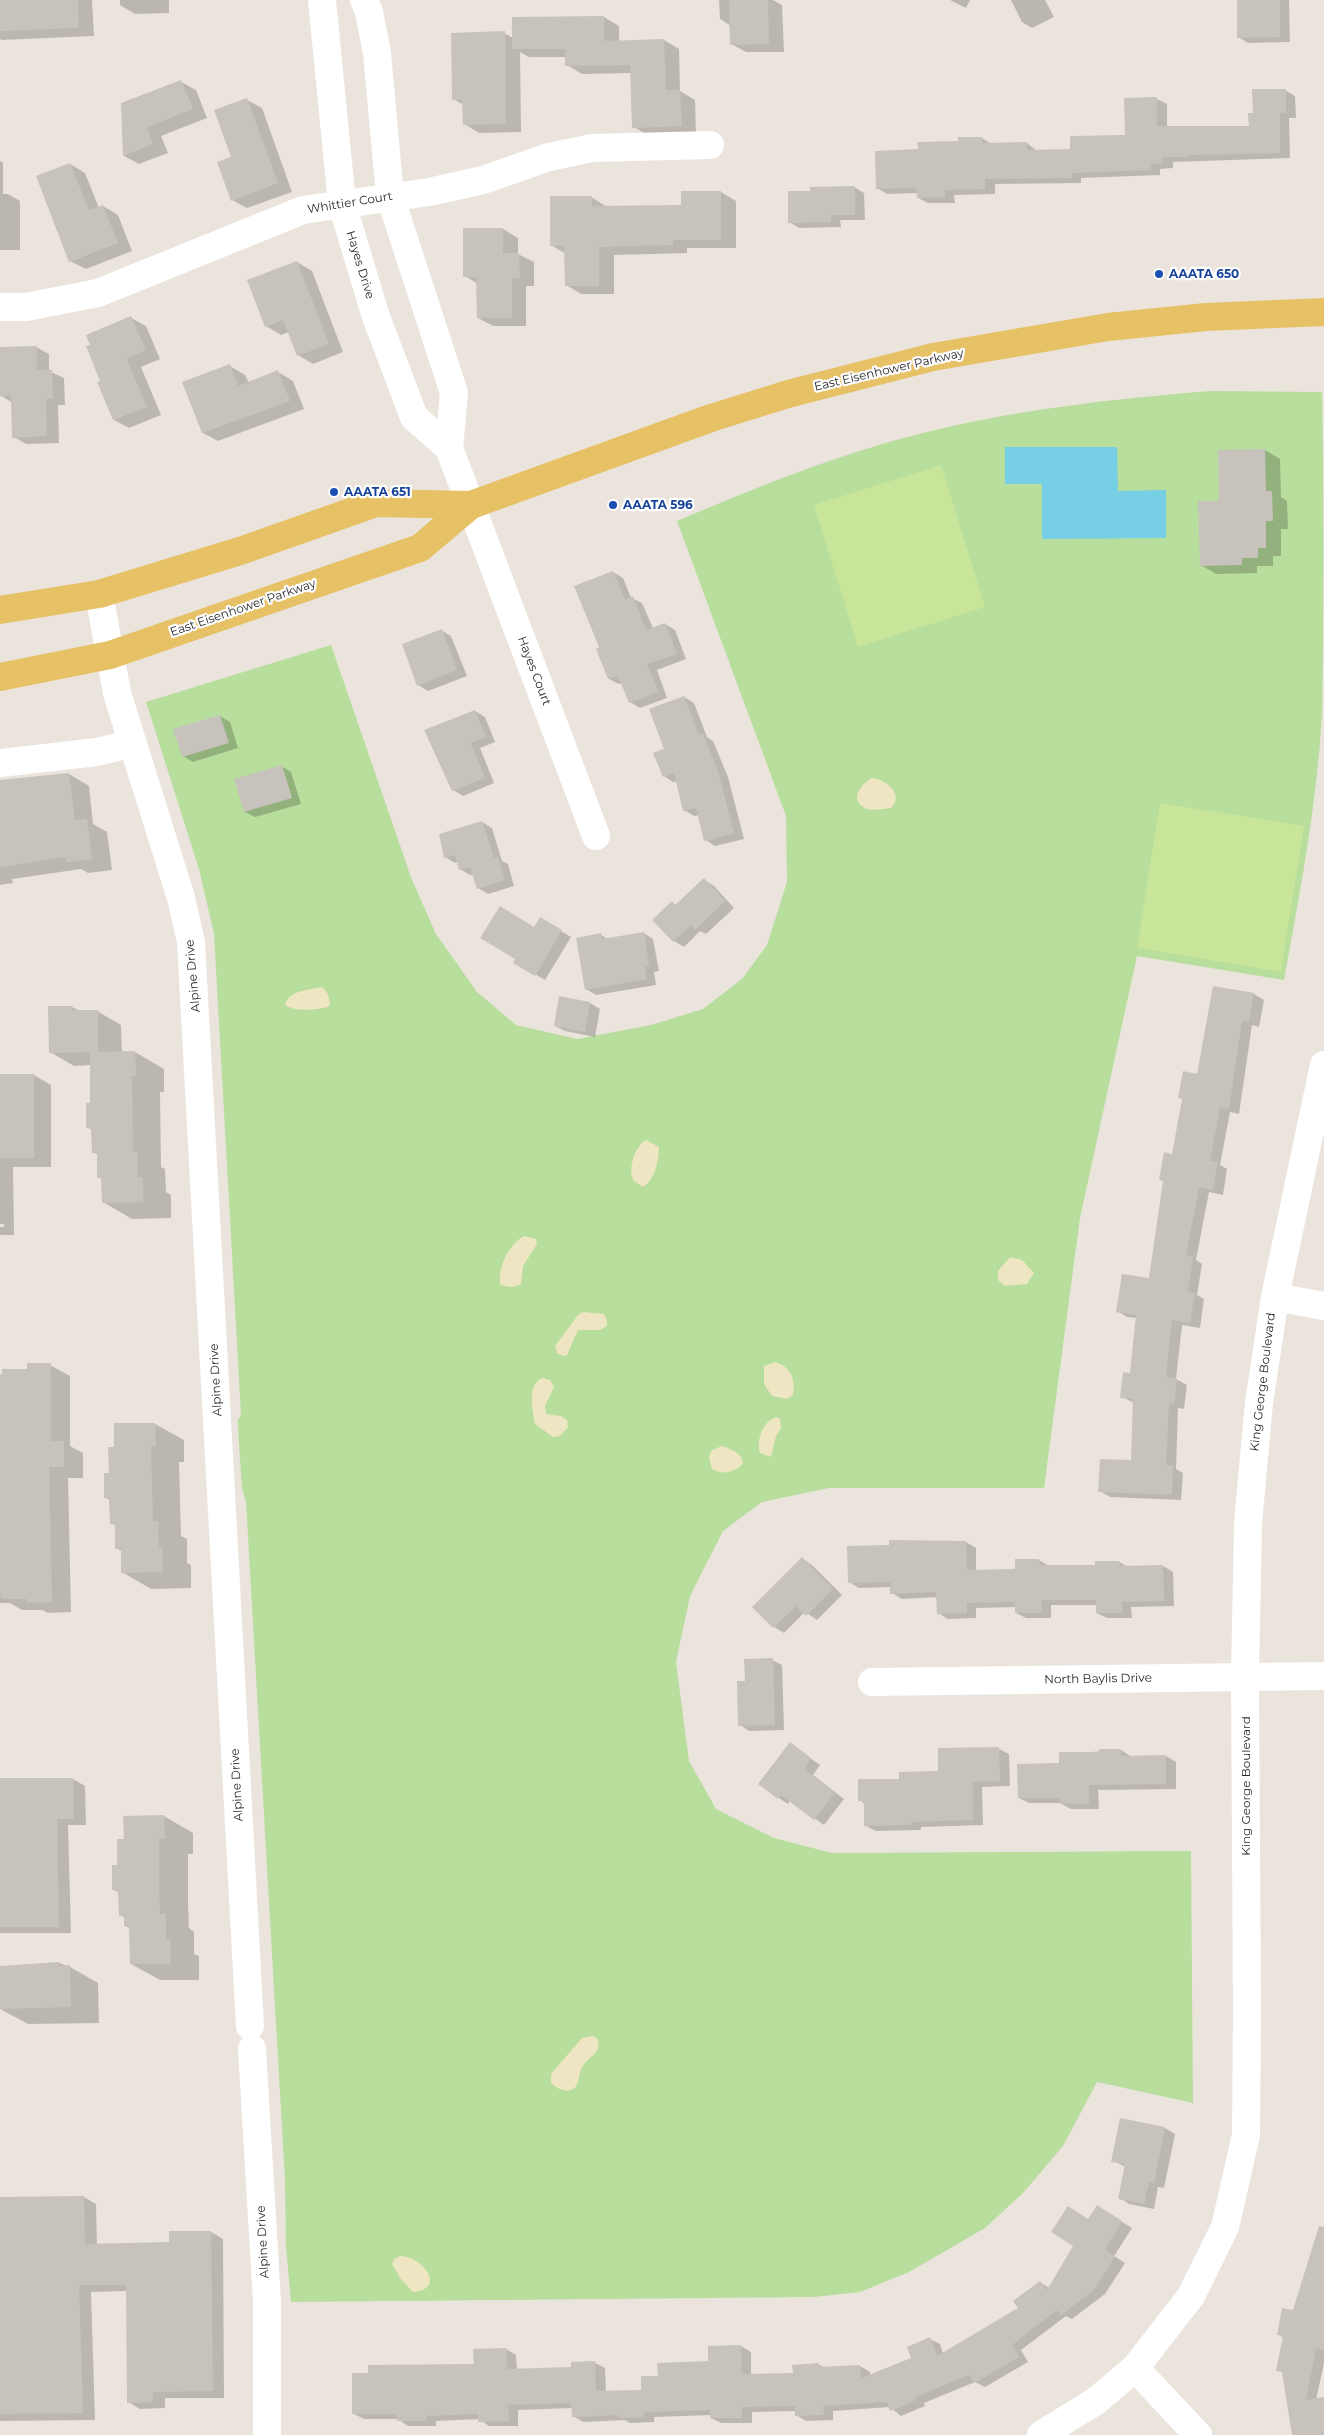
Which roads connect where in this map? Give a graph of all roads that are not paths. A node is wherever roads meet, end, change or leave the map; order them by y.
1 (322, 0) edge
2 (364, 0) edge
3 (710, 145) dead end
4 (390, 196) junction
5 (342, 204) junction
6 (0, 307) edge
7 (1324, 312) edge
8 (449, 448) junction
9 (471, 505) junction
10 (99, 594) junction
11 (0, 610) edge
12 (110, 654) junction
13 (0, 677) edge
14 (133, 743) junction
15 (0, 763) edge
16 (596, 836) dead end
17 (1324, 1065) edge
18 (1275, 1297) junction
19 (1324, 1306) edge
20 (1324, 1676) edge
21 (1245, 1677) junction
22 (872, 1682) dead end
23 (1135, 2368) junction
24 (267, 2435) edge
25 (1041, 2435) edge
26 (1198, 2435) edge

1 - 5 street, Hayes Drive
2 - 4 street, Hayes Drive
3 - 4 street, Whittier Court
4 - 5 street, Whittier Court
4 - 8 street, Hayes Drive
5 - 6 street, Whittier Court
5 - 8 street, Hayes Drive
7 - 9 main road, East Eisenhower Parkway
8 - 9 street, Hayes Drive
9 - 10 main road, East Eisenhower Parkway
9 - 12 main road, East Eisenhower Parkway
9 - 16 street, Hayes Court
10 - 11 main road, East Eisenhower Parkway
10 - 12 street, Alpine Drive
12 - 13 main road, East Eisenhower Parkway
12 - 14 street, Alpine Drive
14 - 15 street
14 - 24 street, Alpine Drive
17 - 18 street, King George Boulevard
18 - 19 street
18 - 21 street, King George Boulevard
20 - 21 street, North Baylis Drive
21 - 22 street, North Baylis Drive
21 - 23 street, King George Boulevard
23 - 25 street, King George Boulevard
23 - 26 street

